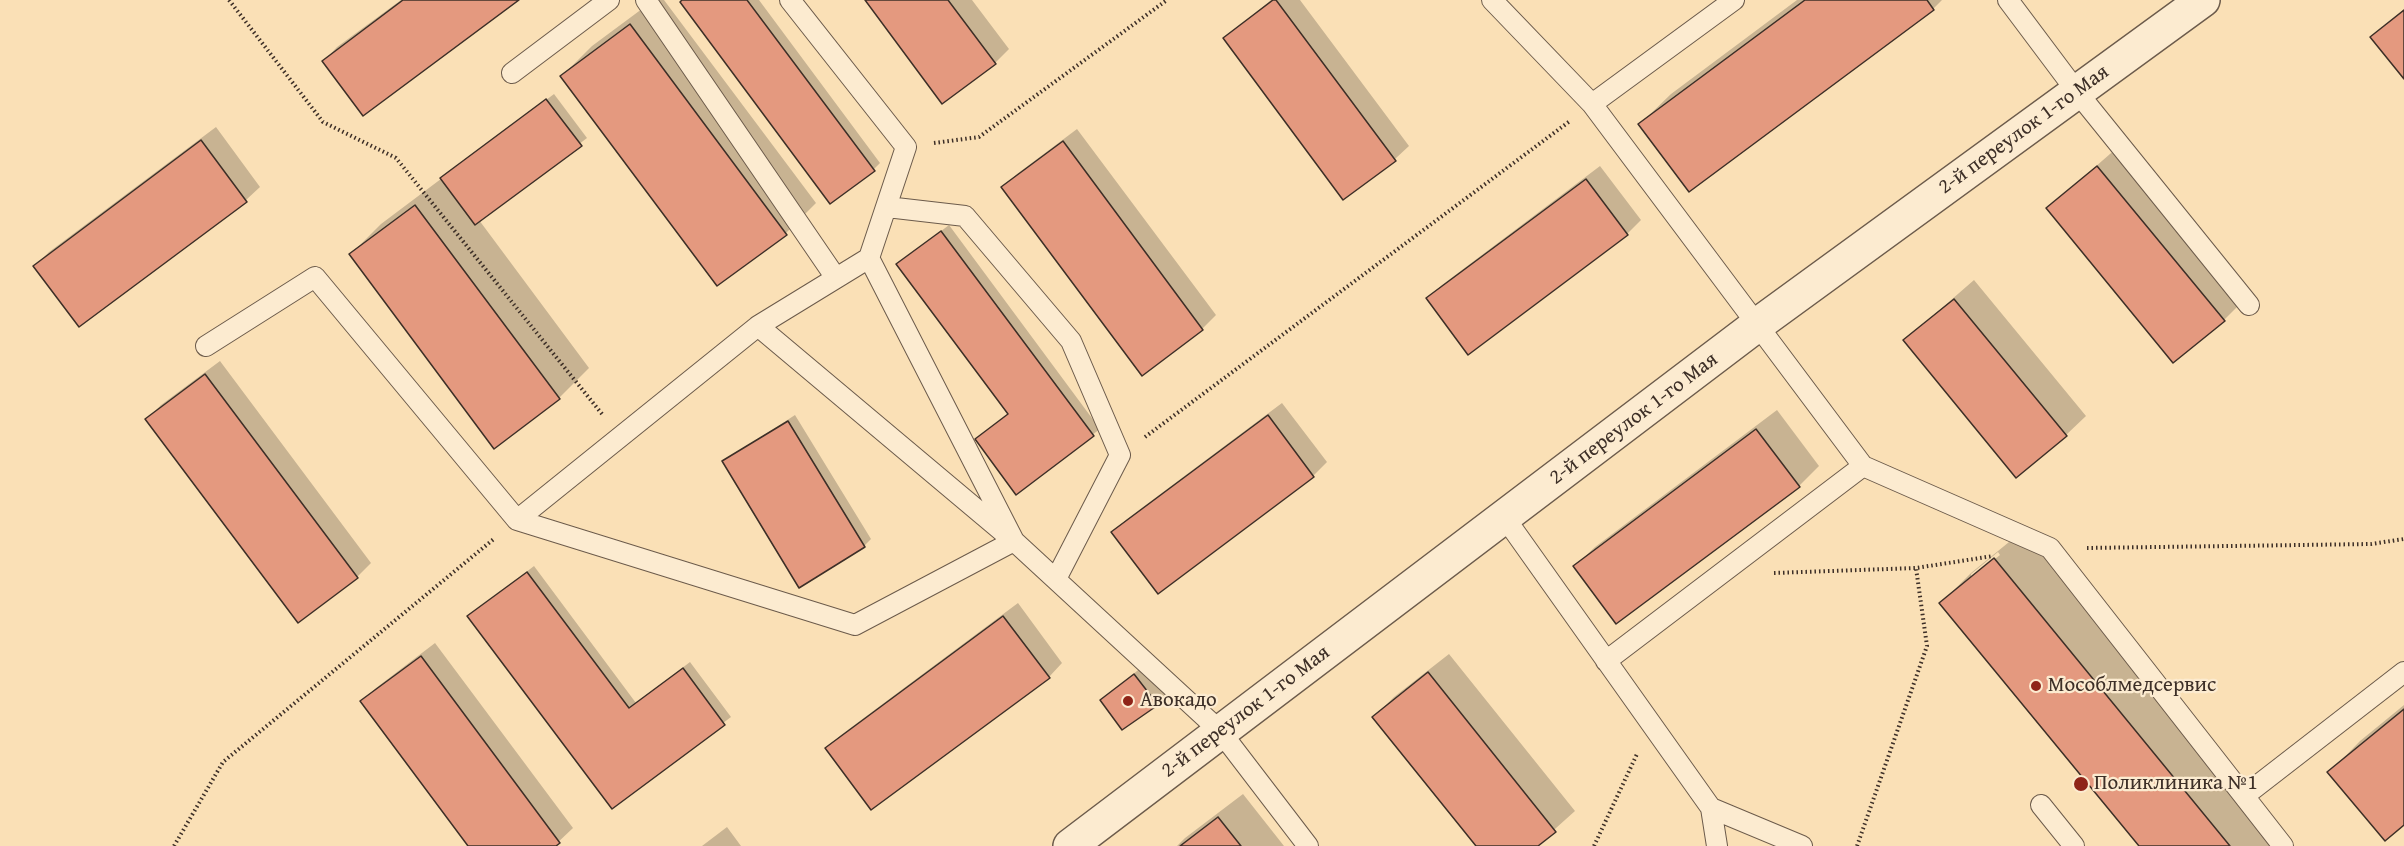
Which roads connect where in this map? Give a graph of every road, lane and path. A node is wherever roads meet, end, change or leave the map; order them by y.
1 (229, 0) edge
2 (609, 0) edge
3 (646, 0) edge
4 (790, 0) edge
5 (1167, 0) edge
6 (1492, 0) edge
7 (1734, 0) edge
8 (2008, 0) edge
9 (2203, 0) edge
10 (512, 73) dead end
11 (2077, 92) junction
12 (1592, 104) junction
13 (906, 147) junction
14 (886, 207) junction
15 (869, 258) junction
16 (836, 279) junction
17 (2249, 305) dead end
18 (758, 326) junction
19 (1757, 326) junction
20 (206, 346) dead end
21 (620, 437) junction
22 (1120, 455) junction
23 (1863, 466) junction
24 (1505, 518) junction
25 (517, 520) junction
26 (2404, 539) edge
27 (1014, 541) junction
28 (2050, 548) junction
29 (1916, 568) junction
30 (1718, 575) junction
31 (1056, 579) junction
32 (1606, 661) junction
33 (2404, 672) edge
34 (1650, 723) junction
35 (1220, 731) junction
36 (2244, 796) junction
37 (2041, 805) dead end
38 (1711, 808) junction
39 (174, 846) edge
40 (1070, 846) edge
41 (1308, 846) edge
42 (1594, 846) edge
43 (1717, 846) edge
44 (1802, 846) edge
45 (1857, 846) edge
46 (2074, 846) edge
47 (2283, 846) edge

1 - 21 path
2 - 10 lane
3 - 16 lane
4 - 13 lane
5 - 13 path
6 - 12 lane
7 - 12 lane
8 - 11 lane
9 - 11 street, 2-й переулок 1-го Мая
11 - 17 lane
11 - 19 street, 2-й переулок 1-го Мая
12 - 19 lane
12 - 22 path
13 - 14 lane
14 - 15 lane
14 - 22 lane
15 - 16 lane
15 - 27 lane
16 - 18 lane
18 - 21 lane
18 - 27 lane
19 - 23 lane
19 - 24 street, 2-й переулок 1-го Мая
20 - 25 lane
21 - 25 lane
22 - 31 lane
23 - 28 lane
23 - 30 lane
24 - 32 lane
24 - 35 street, 2-й переулок 1-го Мая
25 - 27 lane
25 - 39 path
26 - 28 path
27 - 31 lane
28 - 29 path
28 - 36 lane
29 - 30 path
29 - 45 path
30 - 32 lane
31 - 35 lane
32 - 34 lane
33 - 36 lane
34 - 38 lane
34 - 42 path
35 - 40 street, 2-й переулок 1-го Мая
35 - 41 lane
36 - 47 lane
37 - 46 lane
38 - 43 lane
38 - 44 lane

